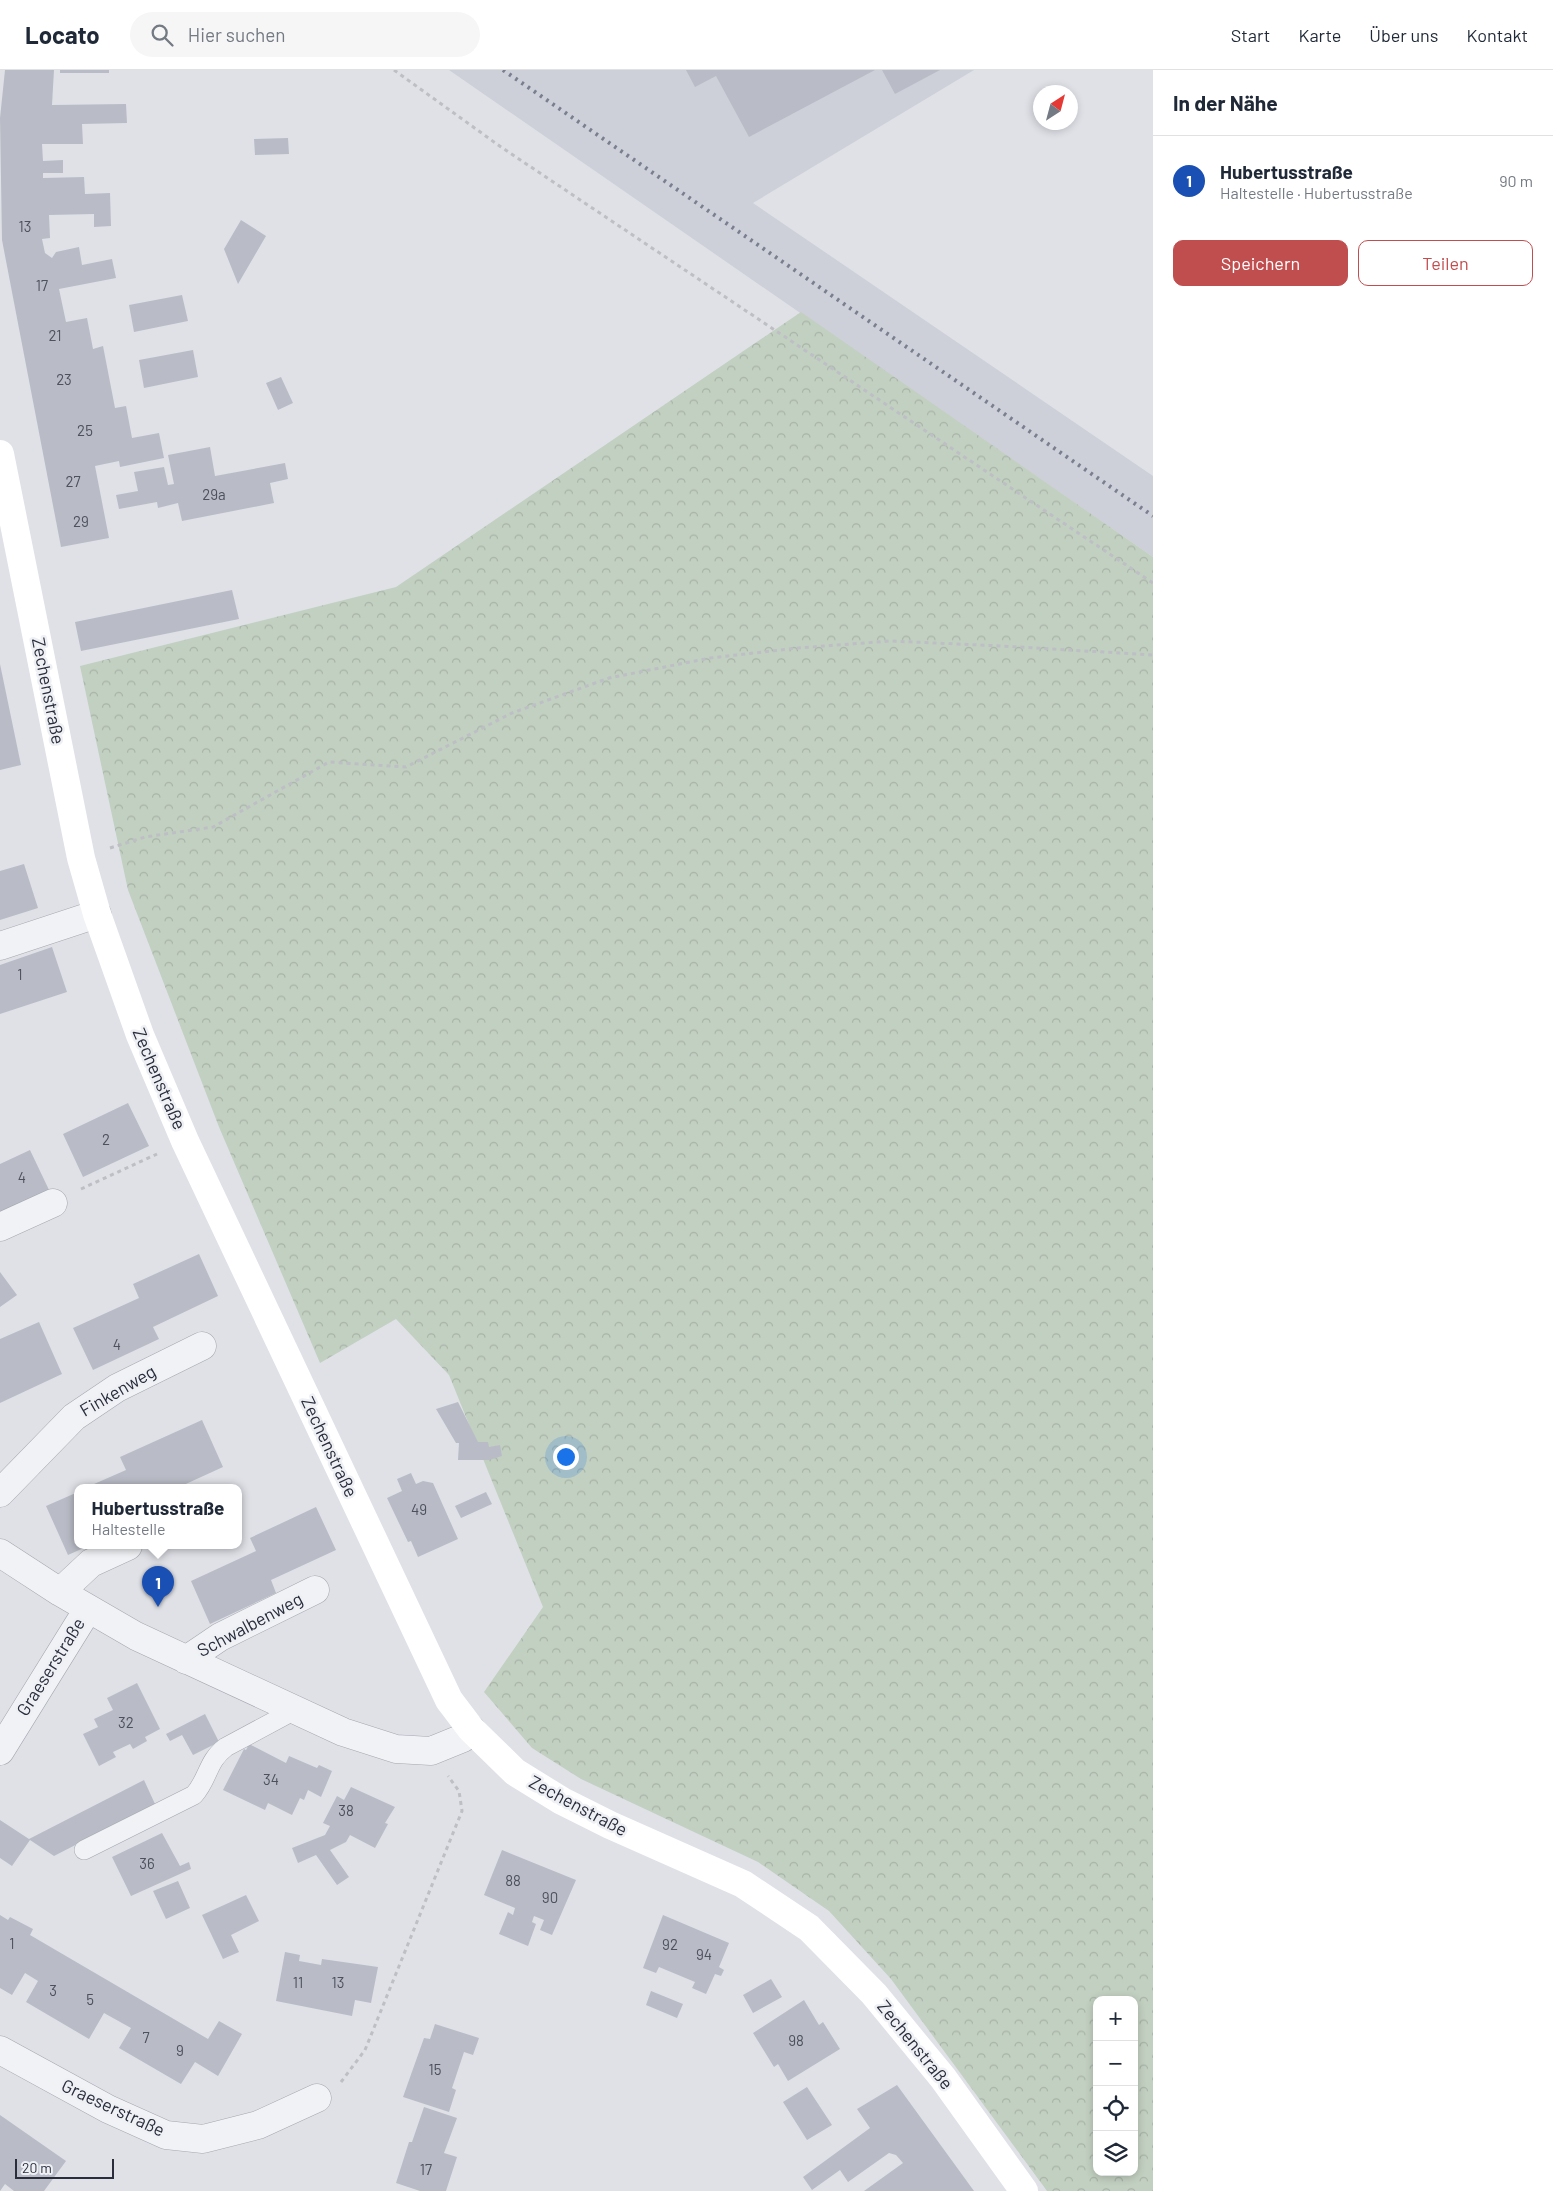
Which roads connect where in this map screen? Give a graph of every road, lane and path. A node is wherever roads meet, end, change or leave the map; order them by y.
1 (394, 70) edge
2 (0, 454) edge
3 (1153, 583) edge
4 (1153, 655) edge
5 (81, 858) junction
6 (98, 914) junction
7 (0, 946) edge
8 (185, 1141) junction
9 (62, 1198) joint
10 (0, 1227) edge
11 (202, 1346) dead end
12 (0, 1492) edge
13 (121, 1549) edge
14 (0, 1553) edge
15 (315, 1590) dead end
16 (60, 1592) junction
17 (88, 1609) junction
18 (186, 1660) junction
19 (296, 1710) junction
20 (471, 1729) junction
21 (0, 1751) edge
22 (431, 1751) junction
23 (84, 1850) dead end
24 (0, 2050) edge
25 (317, 2098) joint
26 (1024, 2191) edge

1 - 3 path
2 - 5 main road, Zechenstraße
4 - 5 path
5 - 6 main road, Zechenstraße
6 - 7 street
6 - 8 main road, Zechenstraße
8 - 9 path
8 - 20 main road, Zechenstraße
9 - 10 street
11 - 12 street, Finkenweg
13 - 16 street
14 - 16 street
15 - 18 street, Schwalbenweg
16 - 17 street
17 - 18 street
17 - 21 street, Graeserstraße
18 - 19 street
19 - 22 street
19 - 23 lane
20 - 22 street
20 - 26 main road, Zechenstraße
22 - 25 path
24 - 25 street, Graeserstraße

